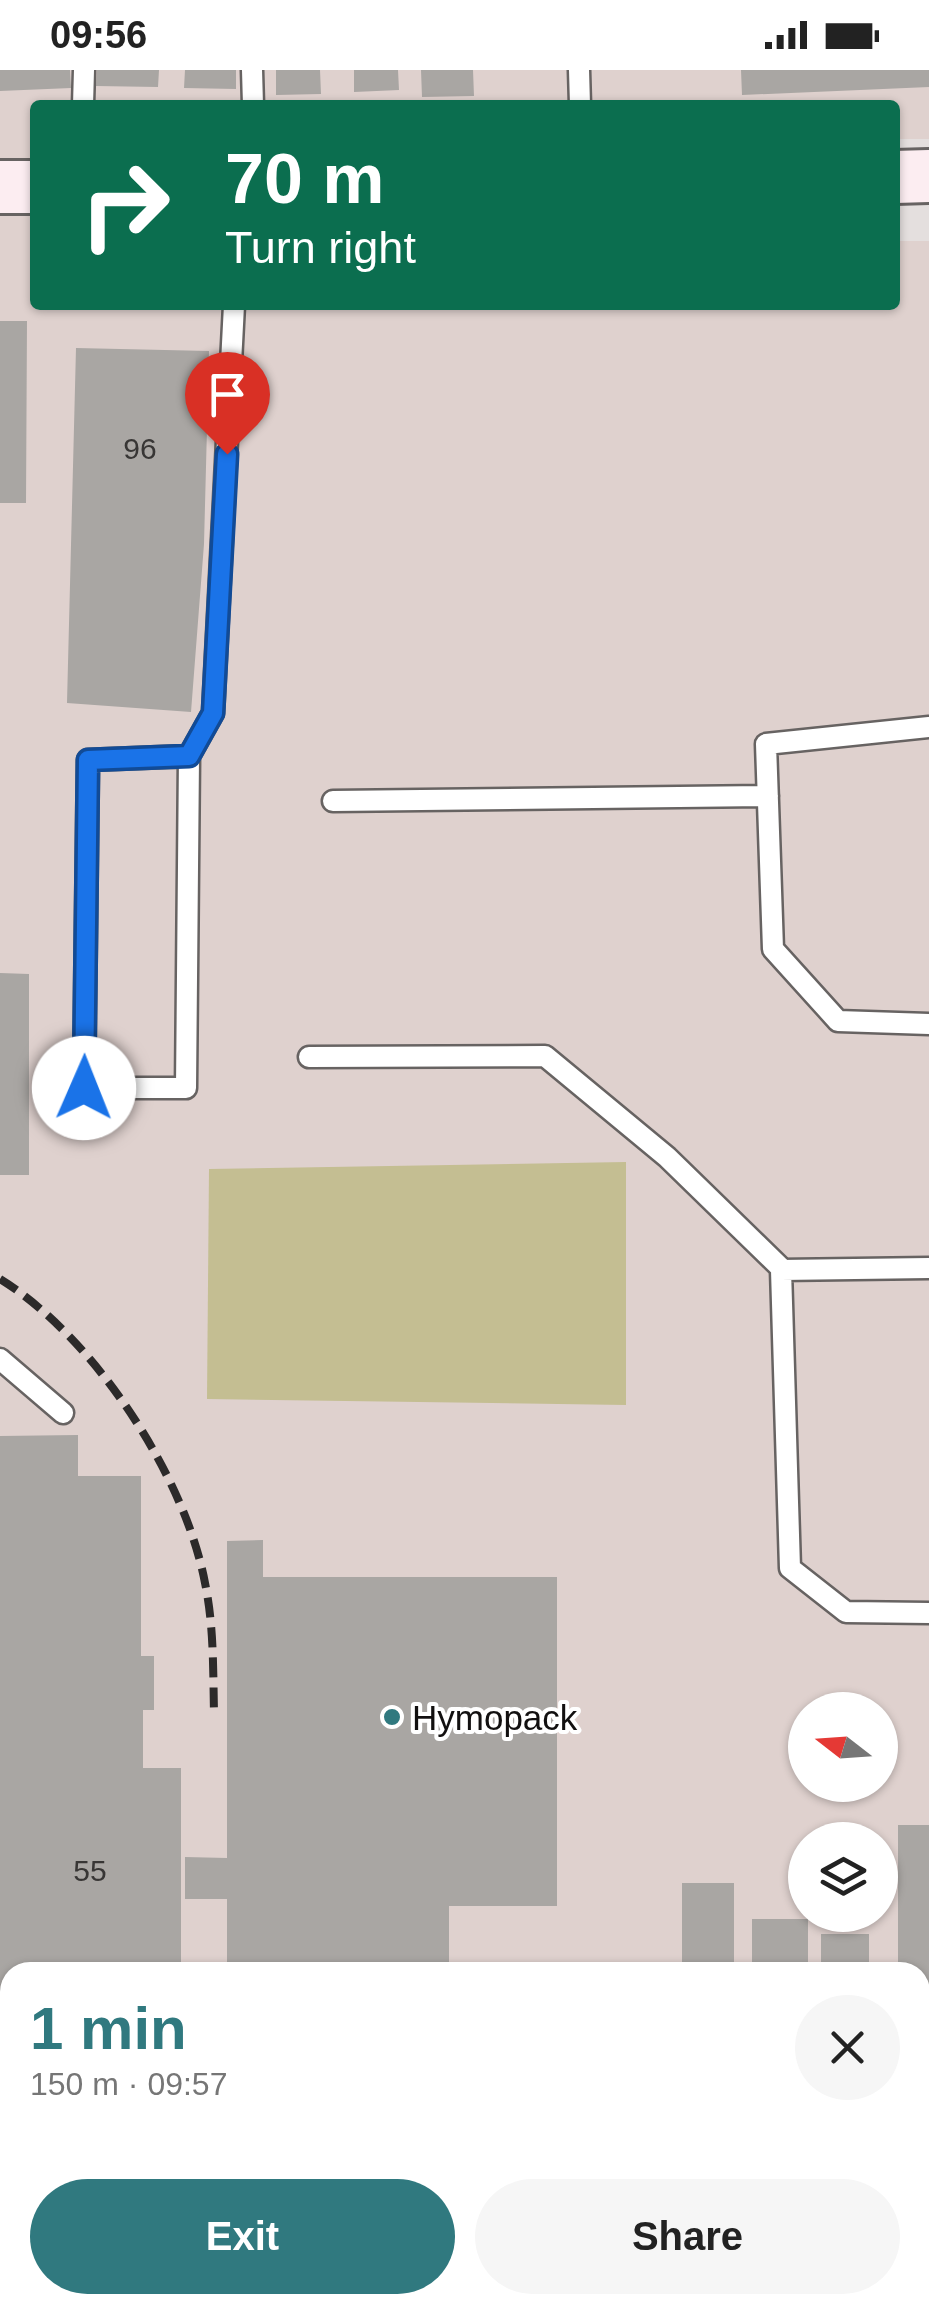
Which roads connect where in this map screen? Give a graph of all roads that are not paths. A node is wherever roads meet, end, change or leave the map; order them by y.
1 (84, 70) edge
2 (252, 70) edge
3 (579, 70) edge
4 (84, 100) edge
5 (252, 100) edge
6 (580, 100) edge
7 (929, 176) edge
8 (900, 177) edge
9 (0, 187) edge
10 (30, 187) edge
11 (234, 310) edge
12 (929, 727) edge
13 (189, 756) junction
14 (768, 796) junction
15 (332, 801) dead end
16 (929, 1024) edge
17 (308, 1057) dead end
18 (929, 1268) edge
19 (783, 1270) junction
20 (0, 1359) edge
21 (63, 1413) dead end
22 (929, 1613) edge

1 - 4 lane
2 - 5 lane
3 - 6 lane
7 - 8 street
9 - 10 street
11 - 13 lane
12 - 14 lane
13 - 13 lane
14 - 15 lane
14 - 16 lane
17 - 19 lane
18 - 19 lane
19 - 22 lane
20 - 21 lane

